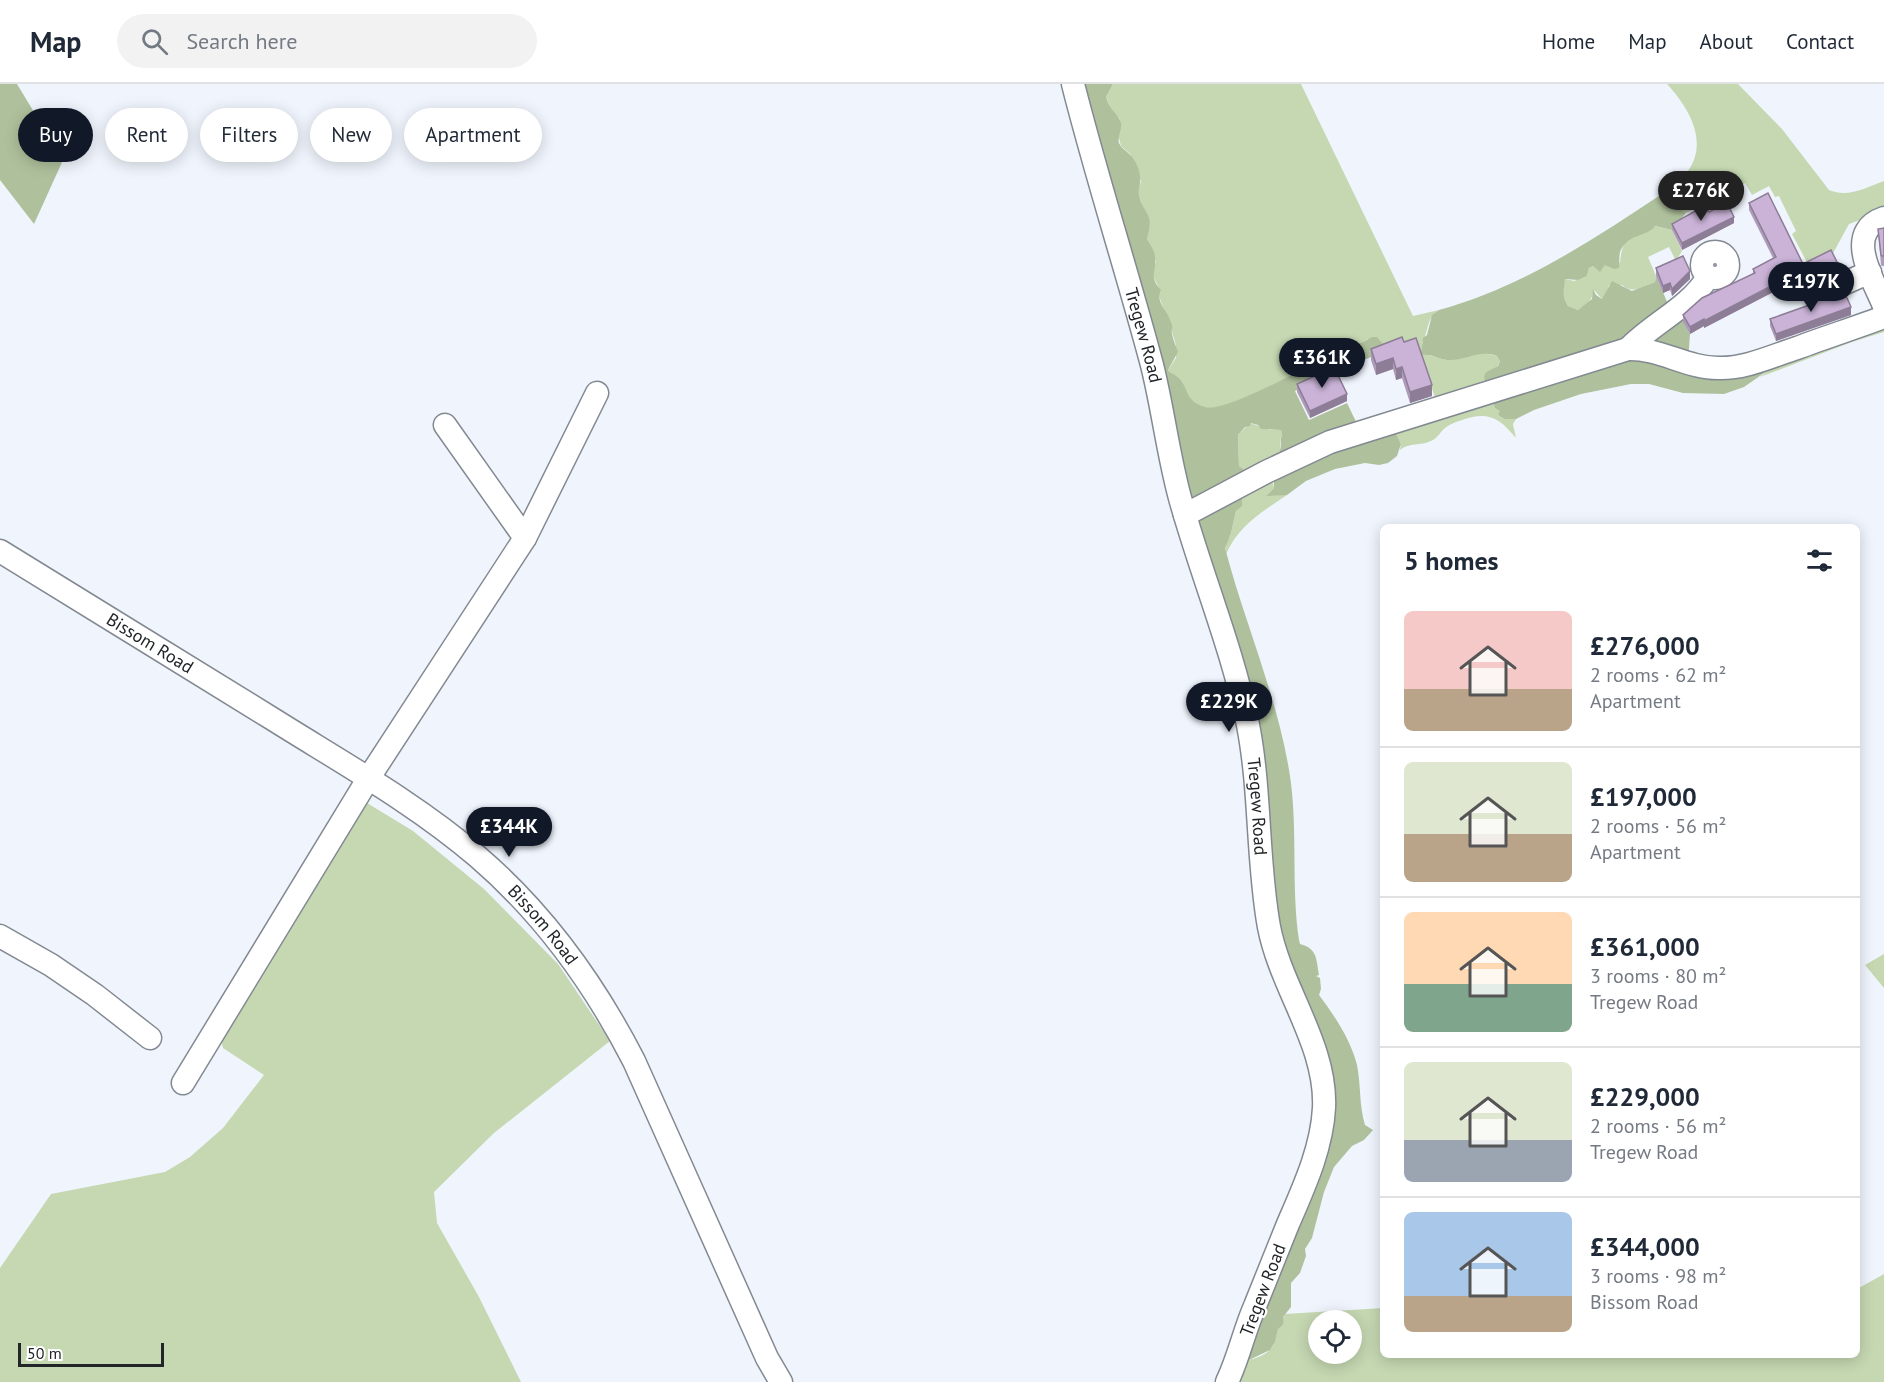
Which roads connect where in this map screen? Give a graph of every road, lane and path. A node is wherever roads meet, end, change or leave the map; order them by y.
1 (1074, 84) edge
2 (1884, 218) edge
3 (1870, 272) junction
4 (1708, 277) dead end
5 (1820, 294) dead end
6 (1884, 306) edge
7 (1884, 317) edge
8 (1628, 349) junction
9 (597, 393) dead end
10 (445, 425) dead end
11 (1185, 515) junction
12 (525, 538) junction
13 (0, 551) edge
14 (368, 779) junction
15 (0, 936) edge
16 (150, 1038) dead end
17 (183, 1083) dead end
18 (781, 1382) edge
19 (1227, 1382) edge

1 - 11 street, Tregew Road
2 - 3 street
3 - 5 street
3 - 6 street
4 - 8 street
7 - 8 street
8 - 11 street
9 - 12 street
10 - 12 street
11 - 19 street, Tregew Road
12 - 14 street
13 - 14 street, Bissom Road
14 - 17 street
14 - 18 street, Bissom Road
15 - 16 street

